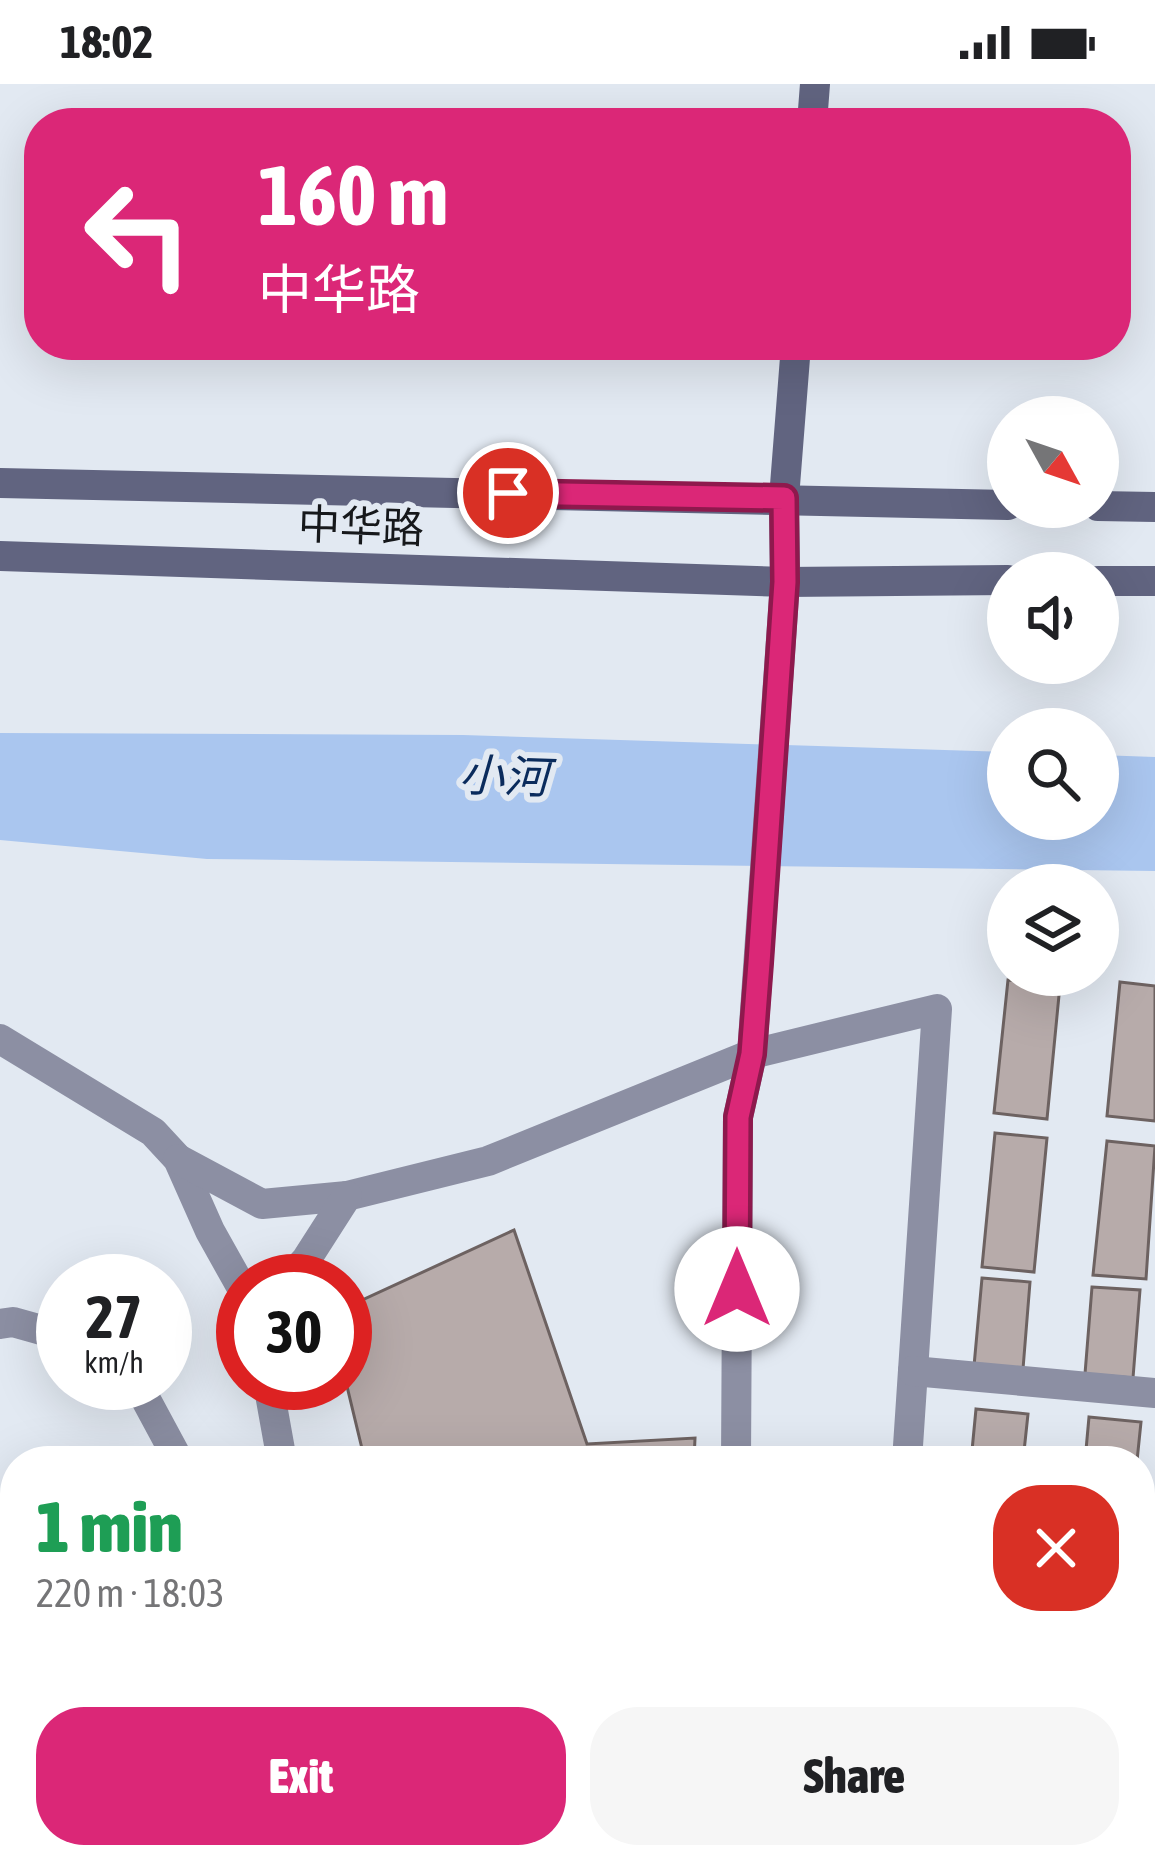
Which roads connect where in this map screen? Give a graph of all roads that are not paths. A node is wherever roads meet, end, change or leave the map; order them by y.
1 (795, 360) edge
2 (0, 483) edge
3 (784, 498) junction
4 (987, 505) edge
5 (1119, 506) edge
6 (1155, 507) edge
7 (0, 556) edge
8 (987, 580) edge
9 (1119, 580) edge
10 (1155, 581) edge
11 (785, 582) junction
12 (0, 1039) edge
13 (752, 1054) junction
14 (178, 1159) junction
15 (346, 1196) junction
16 (223, 1254) edge
17 (310, 1254) edge
18 (0, 1324) edge
19 (36, 1328) edge
20 (913, 1371) junction
21 (1155, 1393) edge
22 (151, 1410) edge
23 (273, 1410) edge
24 (171, 1446) edge
25 (279, 1446) edge
26 (736, 1446) edge
27 (908, 1446) edge

1 - 3 main road
2 - 3 main road, 中华路
3 - 4 main road, 中华路
3 - 11 main road
5 - 6 main road
7 - 11 main road, 中华路
8 - 11 main road, 中华路
9 - 10 main road
11 - 13 street
12 - 14 street
13 - 15 street
13 - 20 street
13 - 26 street
14 - 15 street
14 - 16 street
15 - 17 street
18 - 19 street
20 - 21 street
20 - 27 street
22 - 24 street
23 - 25 street

